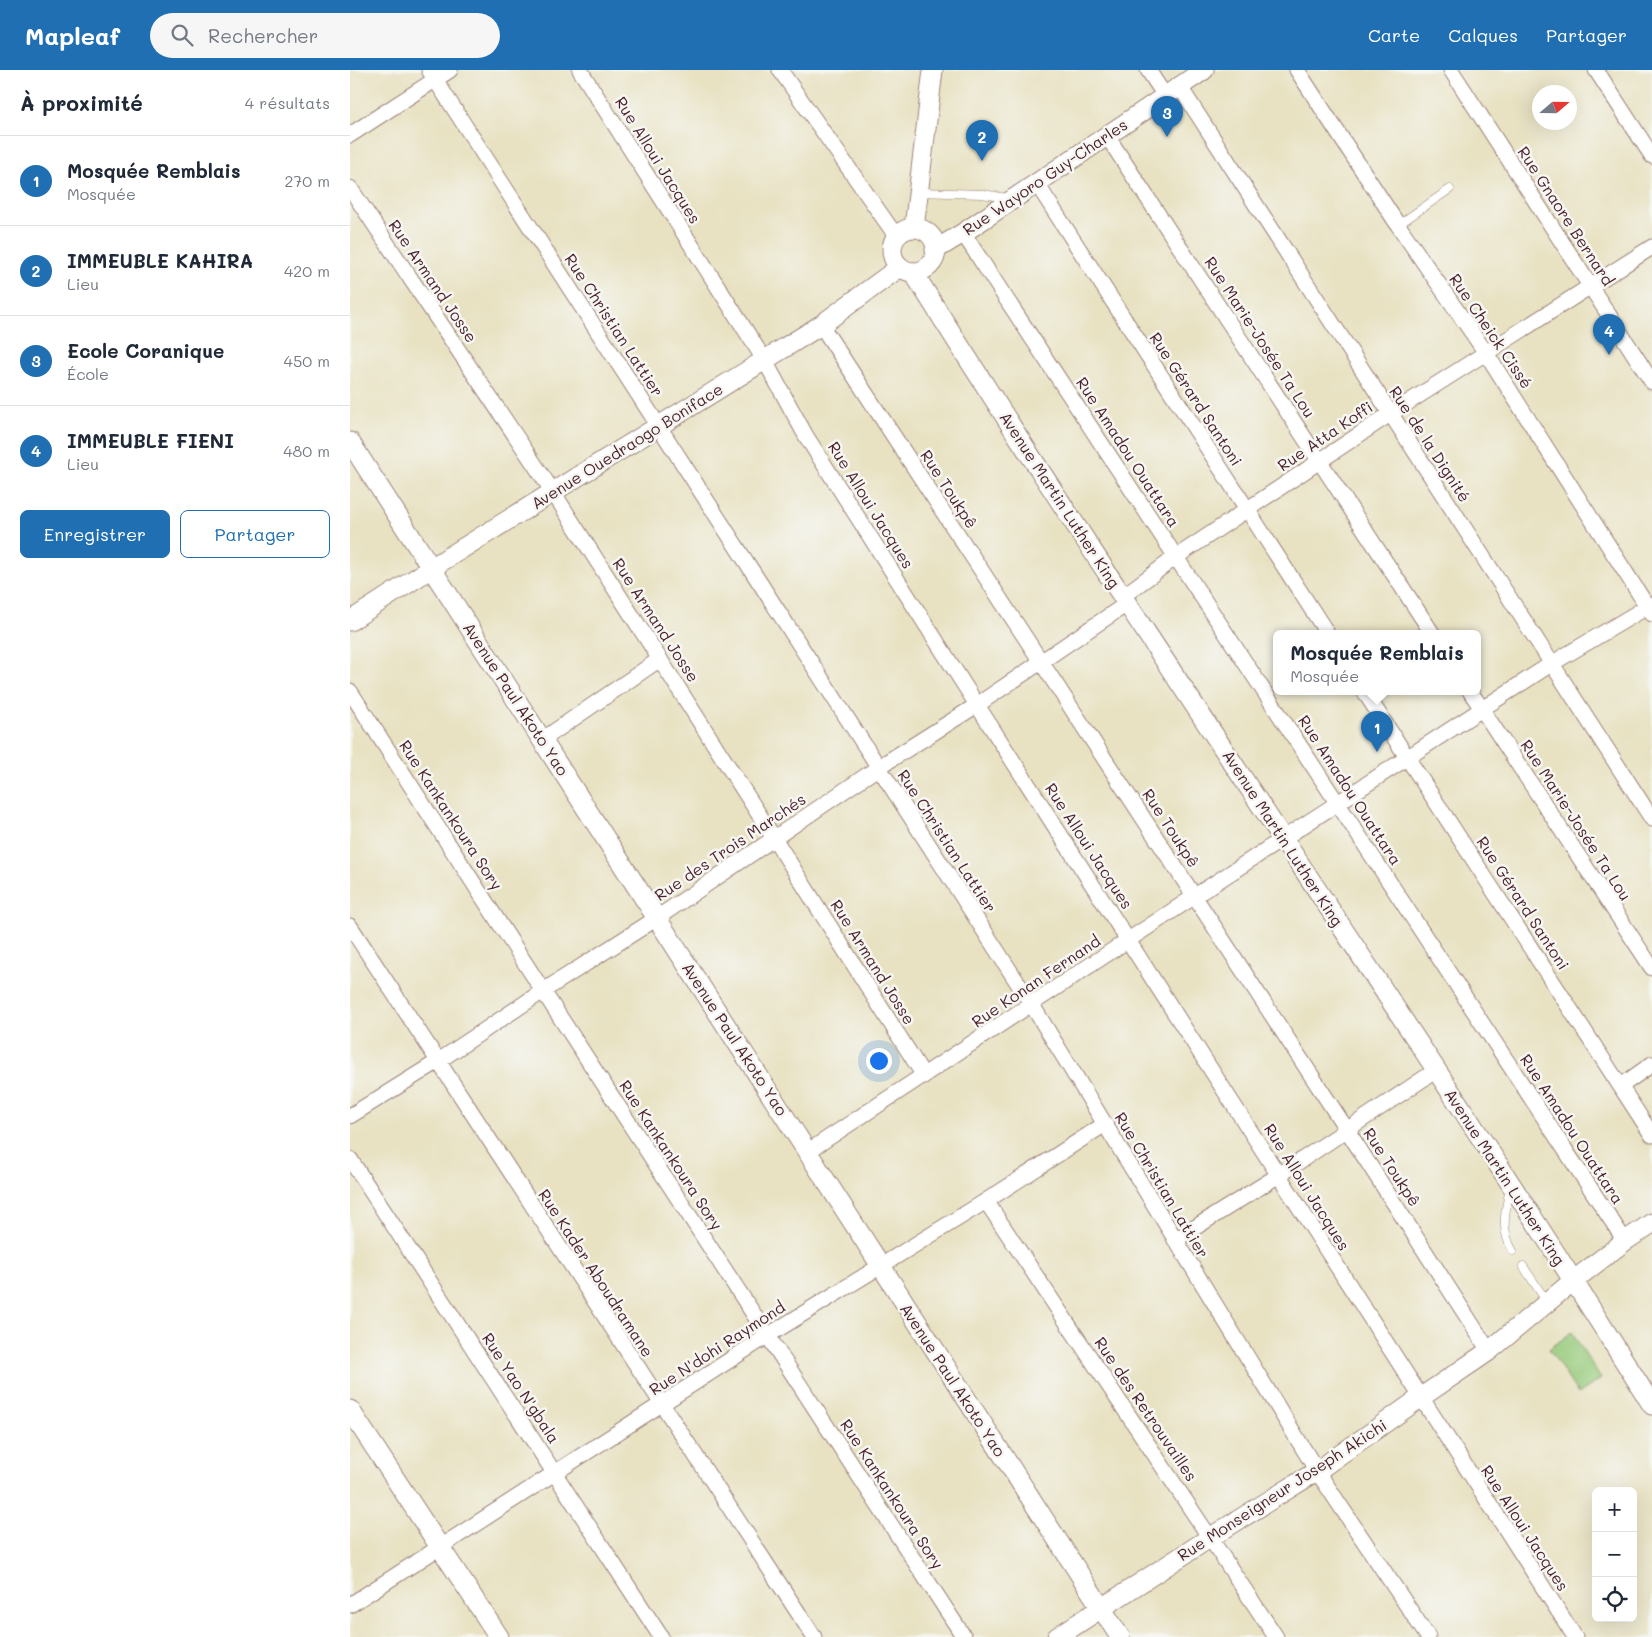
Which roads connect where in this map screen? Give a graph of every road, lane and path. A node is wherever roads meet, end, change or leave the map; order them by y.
1 (450, 70) edge
2 (580, 70) edge
3 (780, 70) edge
4 (933, 70) edge
5 (1148, 70) edge
6 (1204, 70) edge
7 (1297, 70) edge
8 (1451, 70) edge
9 (1596, 70) edge
10 (432, 75) edge
11 (1172, 92) junction
12 (350, 135) edge
13 (1107, 136) junction
14 (1652, 156) edge
15 (1037, 184) junction
16 (350, 188) edge
17 (1450, 189) dead end
18 (918, 192) junction
19 (1013, 199) junction
20 (1398, 225) junction
21 (914, 228) junction
22 (963, 233) junction
23 (896, 236) junction
24 (1652, 247) edge
25 (935, 250) junction
26 (907, 269) junction
27 (1591, 286) junction
28 (821, 325) junction
29 (1486, 353) junction
30 (765, 361) junction
31 (1652, 382) edge
32 (1390, 414) junction
33 (659, 426) junction
34 (350, 442) edge
35 (1320, 461) junction
36 (553, 492) junction
37 (1247, 510) junction
38 (1176, 557) junction
39 (432, 568) junction
40 (1125, 600) junction
41 (1650, 608) edge
42 (350, 622) edge
43 (1325, 630) edge
44 (1430, 630) edge
45 (660, 659) junction
46 (1040, 662) junction
47 (1551, 664) junction
48 (350, 691) edge
49 (1367, 695) edge
50 (1473, 695) edge
51 (977, 705) junction
52 (1482, 709) junction
53 (542, 740) junction
54 (1407, 758) junction
55 (879, 767) junction
56 (1338, 803) junction
57 (1652, 819) edge
58 (774, 838) junction
59 (1284, 838) junction
60 (1195, 896) junction
61 (657, 918) junction
62 (350, 926) edge
63 (1129, 940) junction
64 (1652, 968) edge
65 (542, 991) junction
66 (1032, 1006) junction
67 (437, 1062) junction
68 (1652, 1064) edge
69 (1435, 1070) junction
70 (924, 1076) junction
71 (1621, 1086) junction
72 (350, 1116) edge
73 (1105, 1124) junction
74 (1347, 1130) junction
75 (1652, 1135) edge
76 (808, 1152) junction
77 (350, 1159) edge
78 (1279, 1175) junction
79 (1511, 1186) junction
80 (986, 1201) junction
81 (1652, 1223) edge
82 (1175, 1240) junction
83 (1625, 1241) junction
84 (1513, 1251) dead end
85 (880, 1266) junction
86 (1522, 1266) dead end
87 (1574, 1281) junction
88 (1547, 1302) junction
89 (767, 1336) junction
90 (1489, 1351) junction
91 (1420, 1398) junction
92 (661, 1404) junction
93 (1652, 1405) edge
94 (350, 1410) edge
95 (1317, 1471) junction
96 (555, 1472) junction
97 (1210, 1537) junction
98 (440, 1547) junction
99 (350, 1606) edge
100 (1101, 1609) junction
101 (499, 1637) edge
102 (661, 1637) edge
103 (814, 1637) edge
104 (964, 1637) edge
105 (1057, 1637) edge
106 (1120, 1637) edge
107 (1276, 1637) edge
108 (1428, 1637) edge
109 (1575, 1637) edge

1 - 10 street
2 - 30 street, Rue Alloui Jacques
3 - 23 street
4 - 18 street
5 - 11 street, Rue de la Dignité
6 - 11 street, Rue Wayoro Guy-Charles
7 - 20 street, Rue Cheick Cissé
8 - 27 street, Rue Gnaore Bernard
9 - 14 street
10 - 12 street
10 - 33 street, Rue Christian Lattier
11 - 13 street, Rue Wayoro Guy-Charles
11 - 32 street, Rue de la Dignité
13 - 15 street, Rue Wayoro Guy-Charles
13 - 35 street, Rue Marie-Josée Ta Lou
15 - 19 street, Rue Wayoro Guy-Charles
15 - 37 street, Rue Gérard Santoni
16 - 36 street, Rue Armand Josse
17 - 20 lane
18 - 19 lane
18 - 21 street
19 - 22 street, Rue Wayoro Guy-Charles
20 - 29 street, Rue Cheick Cissé
21 - 23 street
21 - 25 street
22 - 25 street, Rue Wayoro Guy-Charles
22 - 38 street, Rue Amadou Ouattara
23 - 26 street
24 - 27 street, Rue Atta Koffi
25 - 26 street
26 - 28 street, Avenue Ouedraogo Boniface
26 - 40 street, Avenue Martin Luther King
27 - 29 street, Rue Atta Koffi
27 - 31 street, Rue Gnaore Bernard
28 - 30 street, Avenue Ouedraogo Boniface
28 - 46 street, Rue Toukpê
29 - 32 street, Rue Atta Koffi
29 - 41 street, Rue Cheick Cissé
30 - 33 street, Avenue Ouedraogo Boniface
30 - 51 street, Rue Alloui Jacques
32 - 35 street, Rue Atta Koffi
32 - 47 street, Rue de la Dignité
33 - 36 street, Avenue Ouedraogo Boniface
33 - 55 street, Rue Christian Lattier
34 - 39 street, Avenue Paul Akoto Yao
35 - 37 street, Rue Atta Koffi
35 - 44 street, Rue Marie-Josée Ta Lou
36 - 39 street, Avenue Ouedraogo Boniface
36 - 45 street, Rue Armand Josse
37 - 38 street, Rue Atta Koffi
37 - 43 street, Rue Gérard Santoni
38 - 40 street, Rue Atta Koffi
38 - 56 street, Rue Amadou Ouattara
39 - 42 street, Avenue Ouedraogo Boniface
39 - 53 street, Avenue Paul Akoto Yao
40 - 46 street, Rue des Trois Marchés
40 - 59 street, Avenue Martin Luther King
41 - 47 street, Rue Konan Fernand
45 - 53 street
45 - 58 street, Rue Armand Josse
46 - 51 street, Rue des Trois Marchés
46 - 60 street, Rue Toukpê
47 - 52 street, Rue Konan Fernand
47 - 57 street, Rue de la Dignité
48 - 65 street, Rue Kankankoura Sory
49 - 54 street, Rue Gérard Santoni
50 - 52 street, Rue Marie-Josée Ta Lou
51 - 55 street, Rue des Trois Marchés
51 - 63 street, Rue Alloui Jacques
52 - 54 street, Rue Konan Fernand
52 - 64 street, Rue Marie-Josée Ta Lou
53 - 61 street, Avenue Paul Akoto Yao
54 - 56 street, Rue Konan Fernand
54 - 71 street, Rue Gérard Santoni
55 - 58 street, Rue des Trois Marchés
55 - 66 street, Rue Christian Lattier
56 - 59 street, Rue Konan Fernand
56 - 83 street, Rue Amadou Ouattara
58 - 61 street, Rue des Trois Marchés
58 - 70 street, Rue Armand Josse
59 - 60 street, Rue Konan Fernand
59 - 69 street, Avenue Martin Luther King
60 - 63 street, Rue Konan Fernand
60 - 74 street, Rue Toukpê
61 - 65 street, Rue des Trois Marchés
61 - 76 street, Avenue Paul Akoto Yao
62 - 67 street, Rue Kader Aboudramane
63 - 66 street, Rue Konan Fernand
63 - 78 street, Rue Alloui Jacques
65 - 67 street, Rue des Trois Marchés
65 - 89 street, Rue Kankankoura Sory
66 - 70 street, Rue Konan Fernand
66 - 73 street, Rue Christian Lattier
67 - 72 street, Rue des Trois Marchés
67 - 92 street, Rue Kader Aboudramane
68 - 71 street
69 - 74 street
69 - 79 street, Avenue Martin Luther King
70 - 76 street, Rue Konan Fernand
71 - 75 street, Rue Gérard Santoni
73 - 80 street, Rue N'dohi Raymond
73 - 82 street, Rue Christian Lattier
74 - 78 street
74 - 90 street, Rue Toukpê
76 - 85 street, Avenue Paul Akoto Yao
77 - 96 street, Rue Yao N'gbala
78 - 82 street
78 - 91 street, Rue Alloui Jacques
79 - 84 lane
79 - 87 street, Avenue Martin Luther King
80 - 85 street, Rue N'dohi Raymond
80 - 97 street, Rue des Retrouvailles
81 - 83 street, Rue Monseigneur Joseph Akichi
82 - 95 street, Rue Christian Lattier
83 - 87 street, Rue Monseigneur Joseph Akichi
85 - 89 street, Rue N'dohi Raymond
85 - 100 street, Avenue Paul Akoto Yao
86 - 88 lane
87 - 88 street, Rue Monseigneur Joseph Akichi
87 - 93 street, Avenue Martin Luther King
88 - 90 street, Rue Monseigneur Joseph Akichi
89 - 92 street, Rue N'dohi Raymond
89 - 104 street, Rue Kankankoura Sory
90 - 91 street, Rue Monseigneur Joseph Akichi
91 - 95 street, Rue Monseigneur Joseph Akichi
91 - 109 street, Rue Alloui Jacques
92 - 96 street, Rue N'dohi Raymond
92 - 103 street, Rue Kader Aboudramane
94 - 98 street
95 - 97 street, Rue Monseigneur Joseph Akichi
95 - 108 street, Rue Christian Lattier
96 - 98 street, Rue N'dohi Raymond
96 - 102 street, Rue Yao N'gbala
97 - 100 street, Rue Monseigneur Joseph Akichi
97 - 107 street, Rue des Retrouvailles
98 - 99 street, Rue N'dohi Raymond
98 - 101 street
100 - 105 street, Rue Monseigneur Joseph Akichi
100 - 106 street, Avenue Paul Akoto Yao

